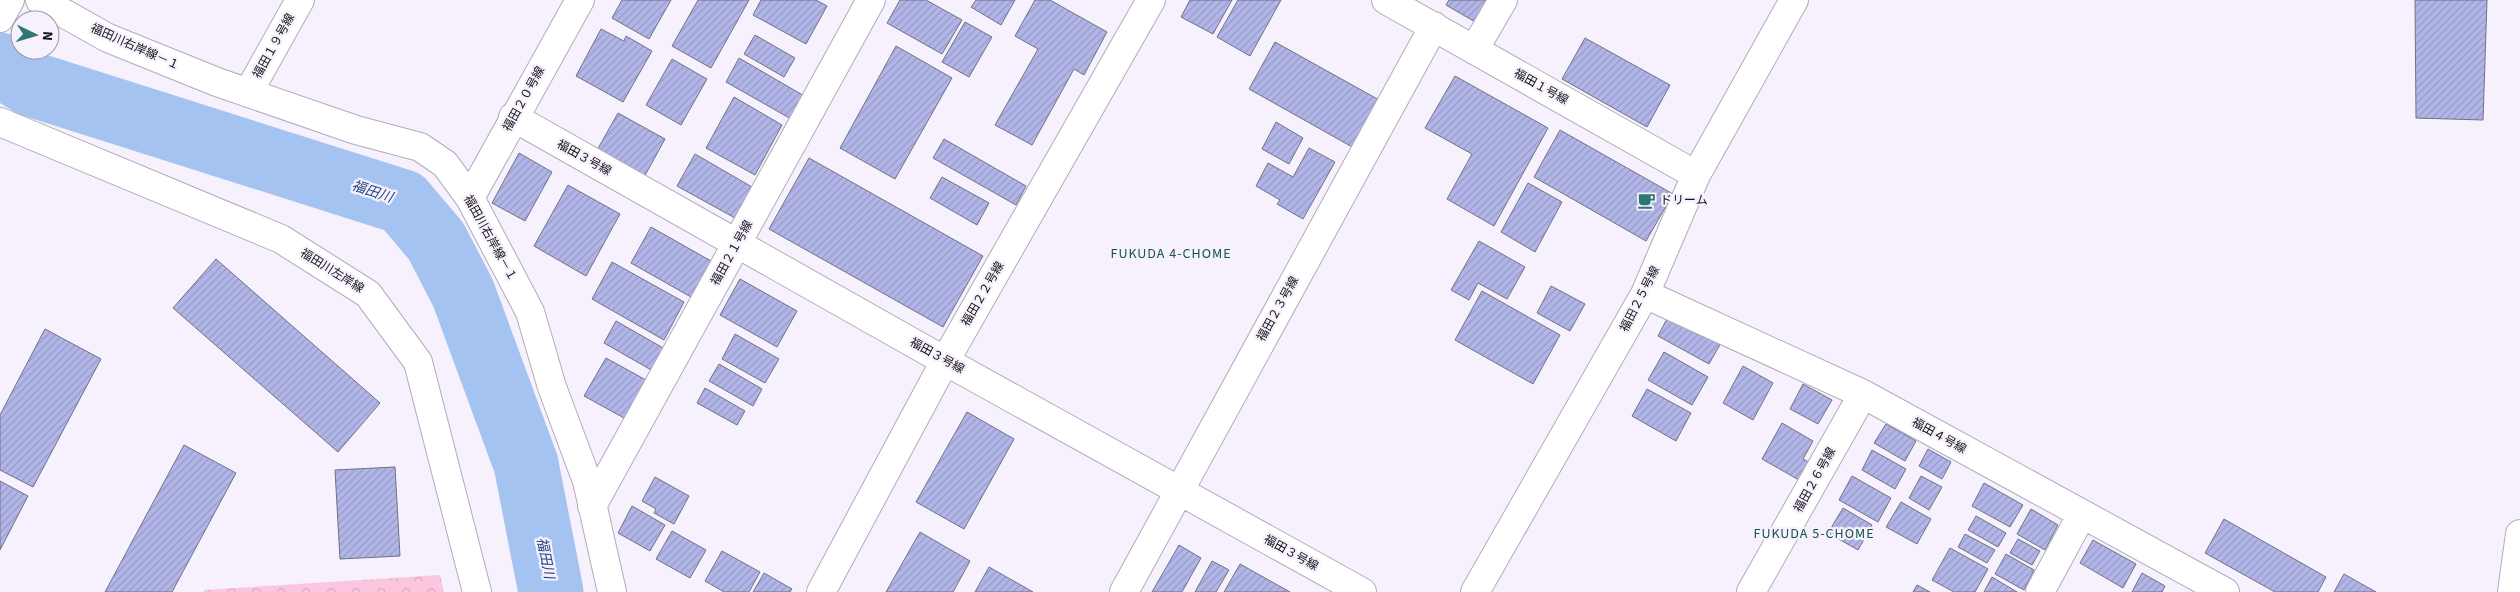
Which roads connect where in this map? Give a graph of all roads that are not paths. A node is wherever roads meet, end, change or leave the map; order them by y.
1 (10, 0) edge
2 (40, 0) edge
3 (300, 0) edge
4 (580, 0) edge
5 (871, 0) edge
6 (1151, 0) edge
7 (1386, 0) edge
8 (1503, 0) edge
9 (1794, 0) edge
10 (0, 18) edge
11 (1434, 26) junction
12 (1474, 50) junction
13 (248, 93) junction
14 (513, 118) junction
15 (0, 122) edge
16 (1696, 175) junction
17 (470, 198) junction
18 (736, 244) junction
19 (1645, 294) junction
20 (945, 361) junction
21 (1863, 394) junction
22 (1178, 491) junction
23 (592, 506) junction
24 (2082, 514) junction
25 (2520, 534) edge
26 (477, 592) edge
27 (612, 592) edge
28 (821, 592) edge
29 (1124, 592) edge
30 (1362, 592) edge
31 (1475, 592) edge
32 (1752, 592) edge
33 (2040, 592) edge
34 (2226, 592) edge
35 (2512, 592) edge

1 - 10 main road
2 - 13 main road, 福田川右岸線－１
3 - 13 main road, 福田１９号線
4 - 14 main road, 福田２０号線
5 - 18 main road, 福田２１号線
6 - 20 main road, 福田２２号線
7 - 11 main road, 福田１号線
8 - 12 main road
9 - 16 main road, 福田２５号線
11 - 12 main road, 福田１号線
11 - 22 main road, 福田２３号線
12 - 16 main road, 福田１号線
13 - 17 main road, 福田川右岸線－１
14 - 17 main road, 福田２０号線
14 - 18 main road, 福田３号線
15 - 26 main road, 福田川左岸線
16 - 19 main road, 福田２５号線
17 - 23 main road, 福田川右岸線－１
18 - 20 main road, 福田３号線
18 - 23 main road, 福田２１号線
19 - 21 main road, 福田４号線
19 - 31 main road, 福田２５号線
20 - 22 main road, 福田３号線
20 - 28 main road, 福田２２号線
21 - 24 main road, 福田４号線
21 - 32 main road, 福田２６号線
22 - 29 main road, 福田２３号線
22 - 30 main road, 福田３号線
23 - 27 main road, 福田川右岸線－１
24 - 33 main road
24 - 34 main road, 福田４号線
25 - 35 main road

